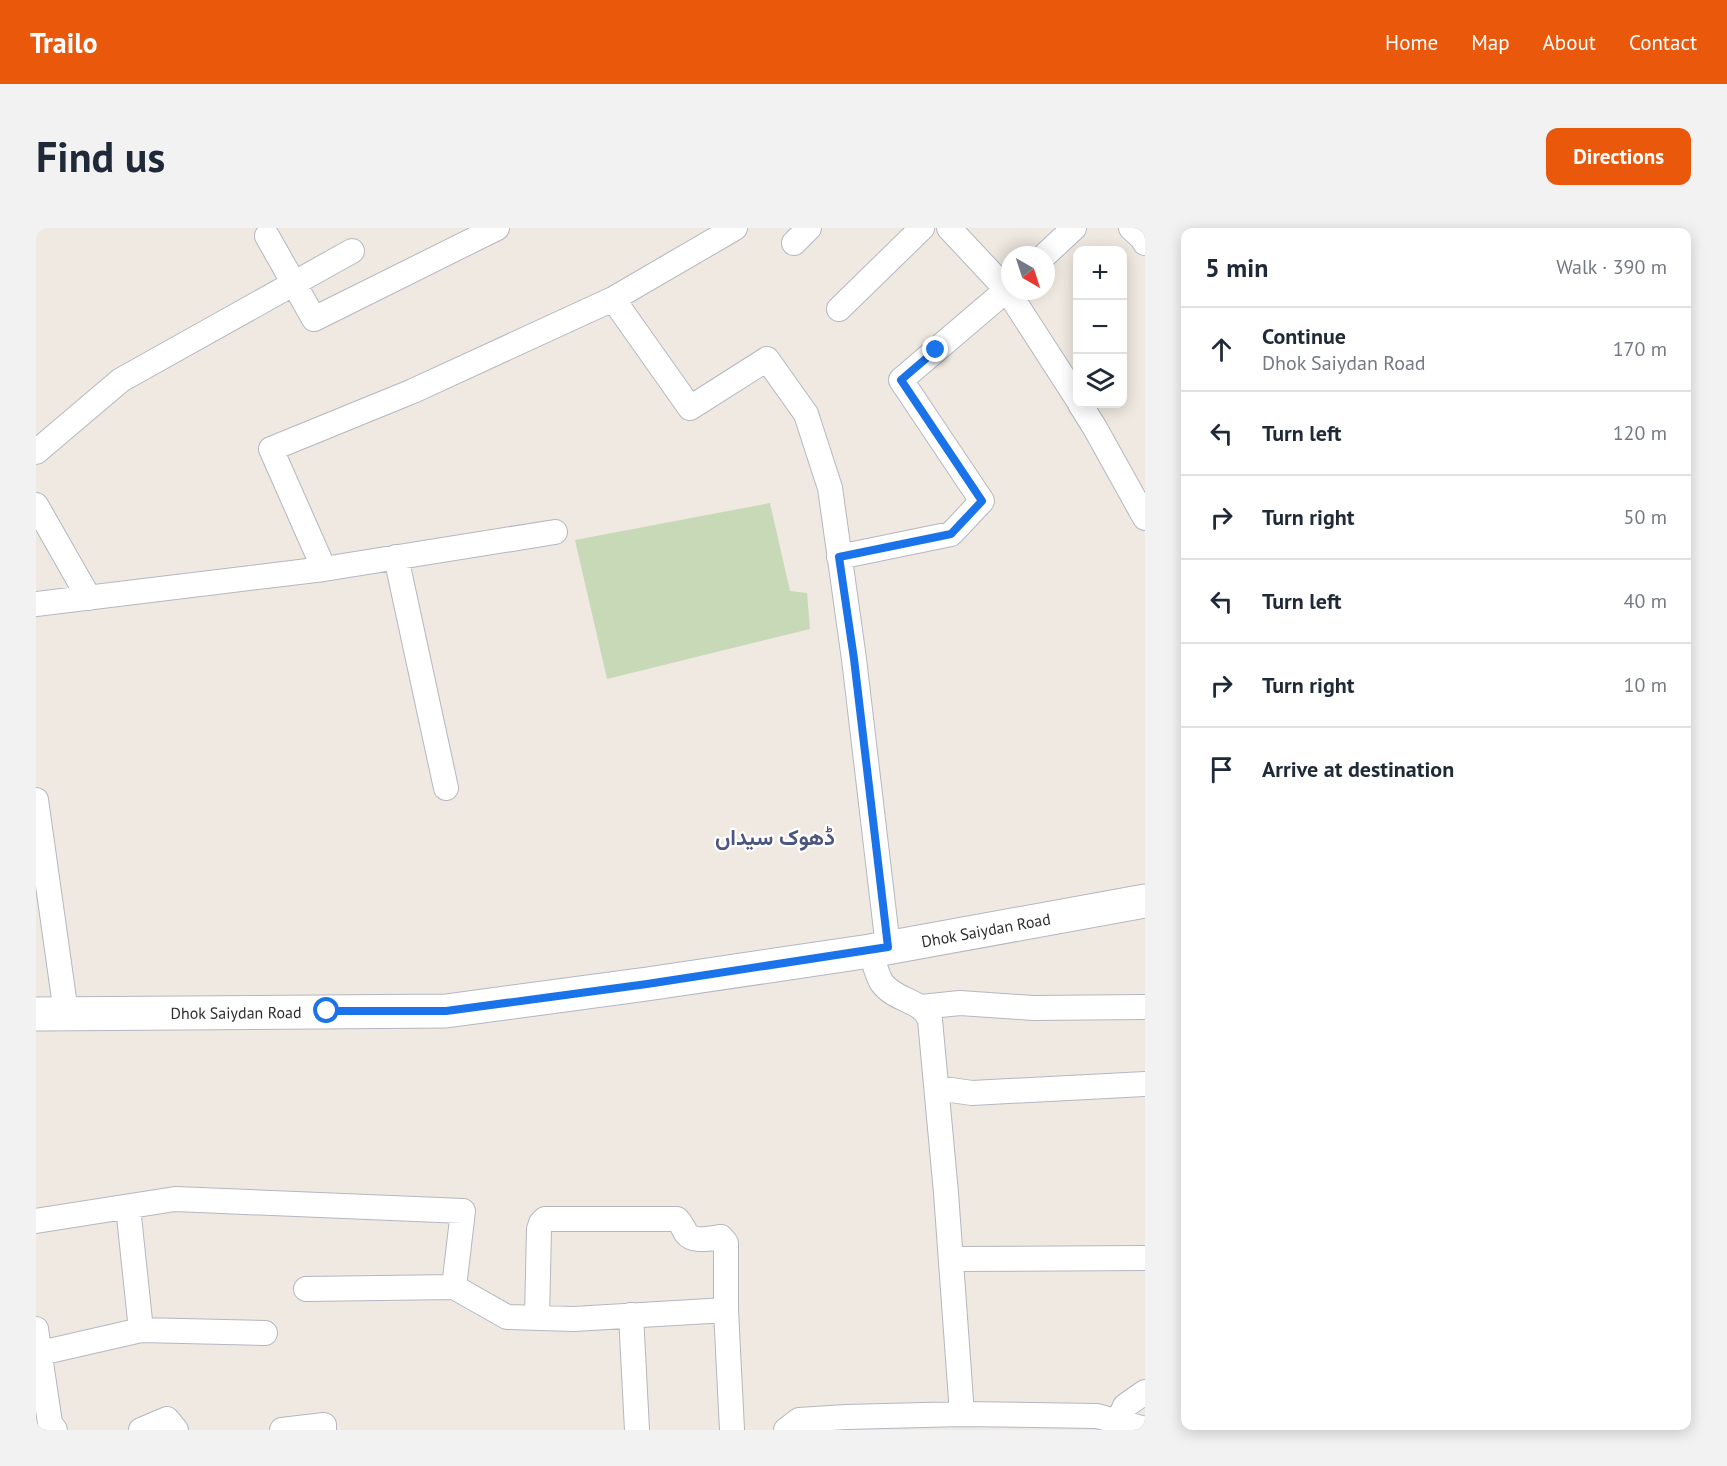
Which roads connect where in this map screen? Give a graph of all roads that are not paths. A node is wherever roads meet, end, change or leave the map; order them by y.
1 (498, 228) edge
2 (735, 228) edge
3 (922, 228) edge
4 (949, 228) edge
5 (1074, 228) edge
6 (1131, 228) edge
7 (267, 237) dead end
8 (1145, 243) edge
9 (1055, 246) edge
10 (352, 251) dead end
11 (1001, 281) edge
12 (294, 283) junction
13 (1001, 296) edge
14 (613, 299) junction
15 (1016, 300) edge
16 (839, 309) dead end
17 (1073, 392) edge
18 (1083, 408) edge
19 (36, 452) edge
20 (36, 505) edge
21 (1145, 518) edge
22 (555, 532) dead end
23 (396, 557) junction
24 (839, 557) junction
25 (324, 569) junction
26 (89, 598) junction
27 (36, 604) edge
28 (446, 788) dead end
29 (36, 800) edge
30 (1145, 901) edge
31 (879, 949) junction
32 (921, 1007) junction
33 (1145, 1007) edge
34 (51, 1013) edge
35 (1145, 1084) edge
36 (937, 1088) junction
37 (128, 1207) junction
38 (36, 1221) edge
39 (1145, 1258) edge
40 (951, 1259) junction
41 (454, 1287) junction
42 (306, 1289) dead end
43 (726, 1310) junction
44 (632, 1315) junction
45 (537, 1318) junction
46 (36, 1329) edge
47 (141, 1330) junction
48 (265, 1333) dead end
49 (38, 1354) edge
50 (1145, 1392) edge
51 (962, 1414) junction
52 (1118, 1422) junction
53 (915, 1423) edge
54 (1145, 1429) edge
55 (55, 1430) edge
56 (141, 1430) edge
57 (176, 1430) edge
58 (282, 1430) edge
59 (324, 1430) edge
60 (637, 1430) edge
61 (732, 1430) edge
62 (786, 1430) edge

1 - 12 street
2 - 14 street
3 - 16 street
4 - 11 street
5 - 9 street
6 - 8 street
7 - 12 street
10 - 12 street
12 - 19 street
13 - 24 street
14 - 24 street
14 - 25 street
15 - 17 street
18 - 21 street
20 - 26 street
22 - 23 street
23 - 25 street
23 - 28 street
24 - 31 street
25 - 26 street
26 - 27 street
29 - 34 street
30 - 31 main road, Dhok Saiydan Road
31 - 32 street
31 - 34 main road, Dhok Saiydan Road
32 - 33 street
32 - 36 street
35 - 36 street
36 - 40 street
37 - 38 street
37 - 41 street
37 - 47 street
39 - 40 street
40 - 51 street
41 - 42 street
41 - 45 street
43 - 44 street
43 - 45 street
43 - 61 street
44 - 45 street
44 - 60 street
46 - 49 street
47 - 48 street
47 - 49 street
49 - 55 street
50 - 52 street
51 - 52 street
51 - 53 street
52 - 54 street
53 - 62 street
56 - 57 street
58 - 59 street

